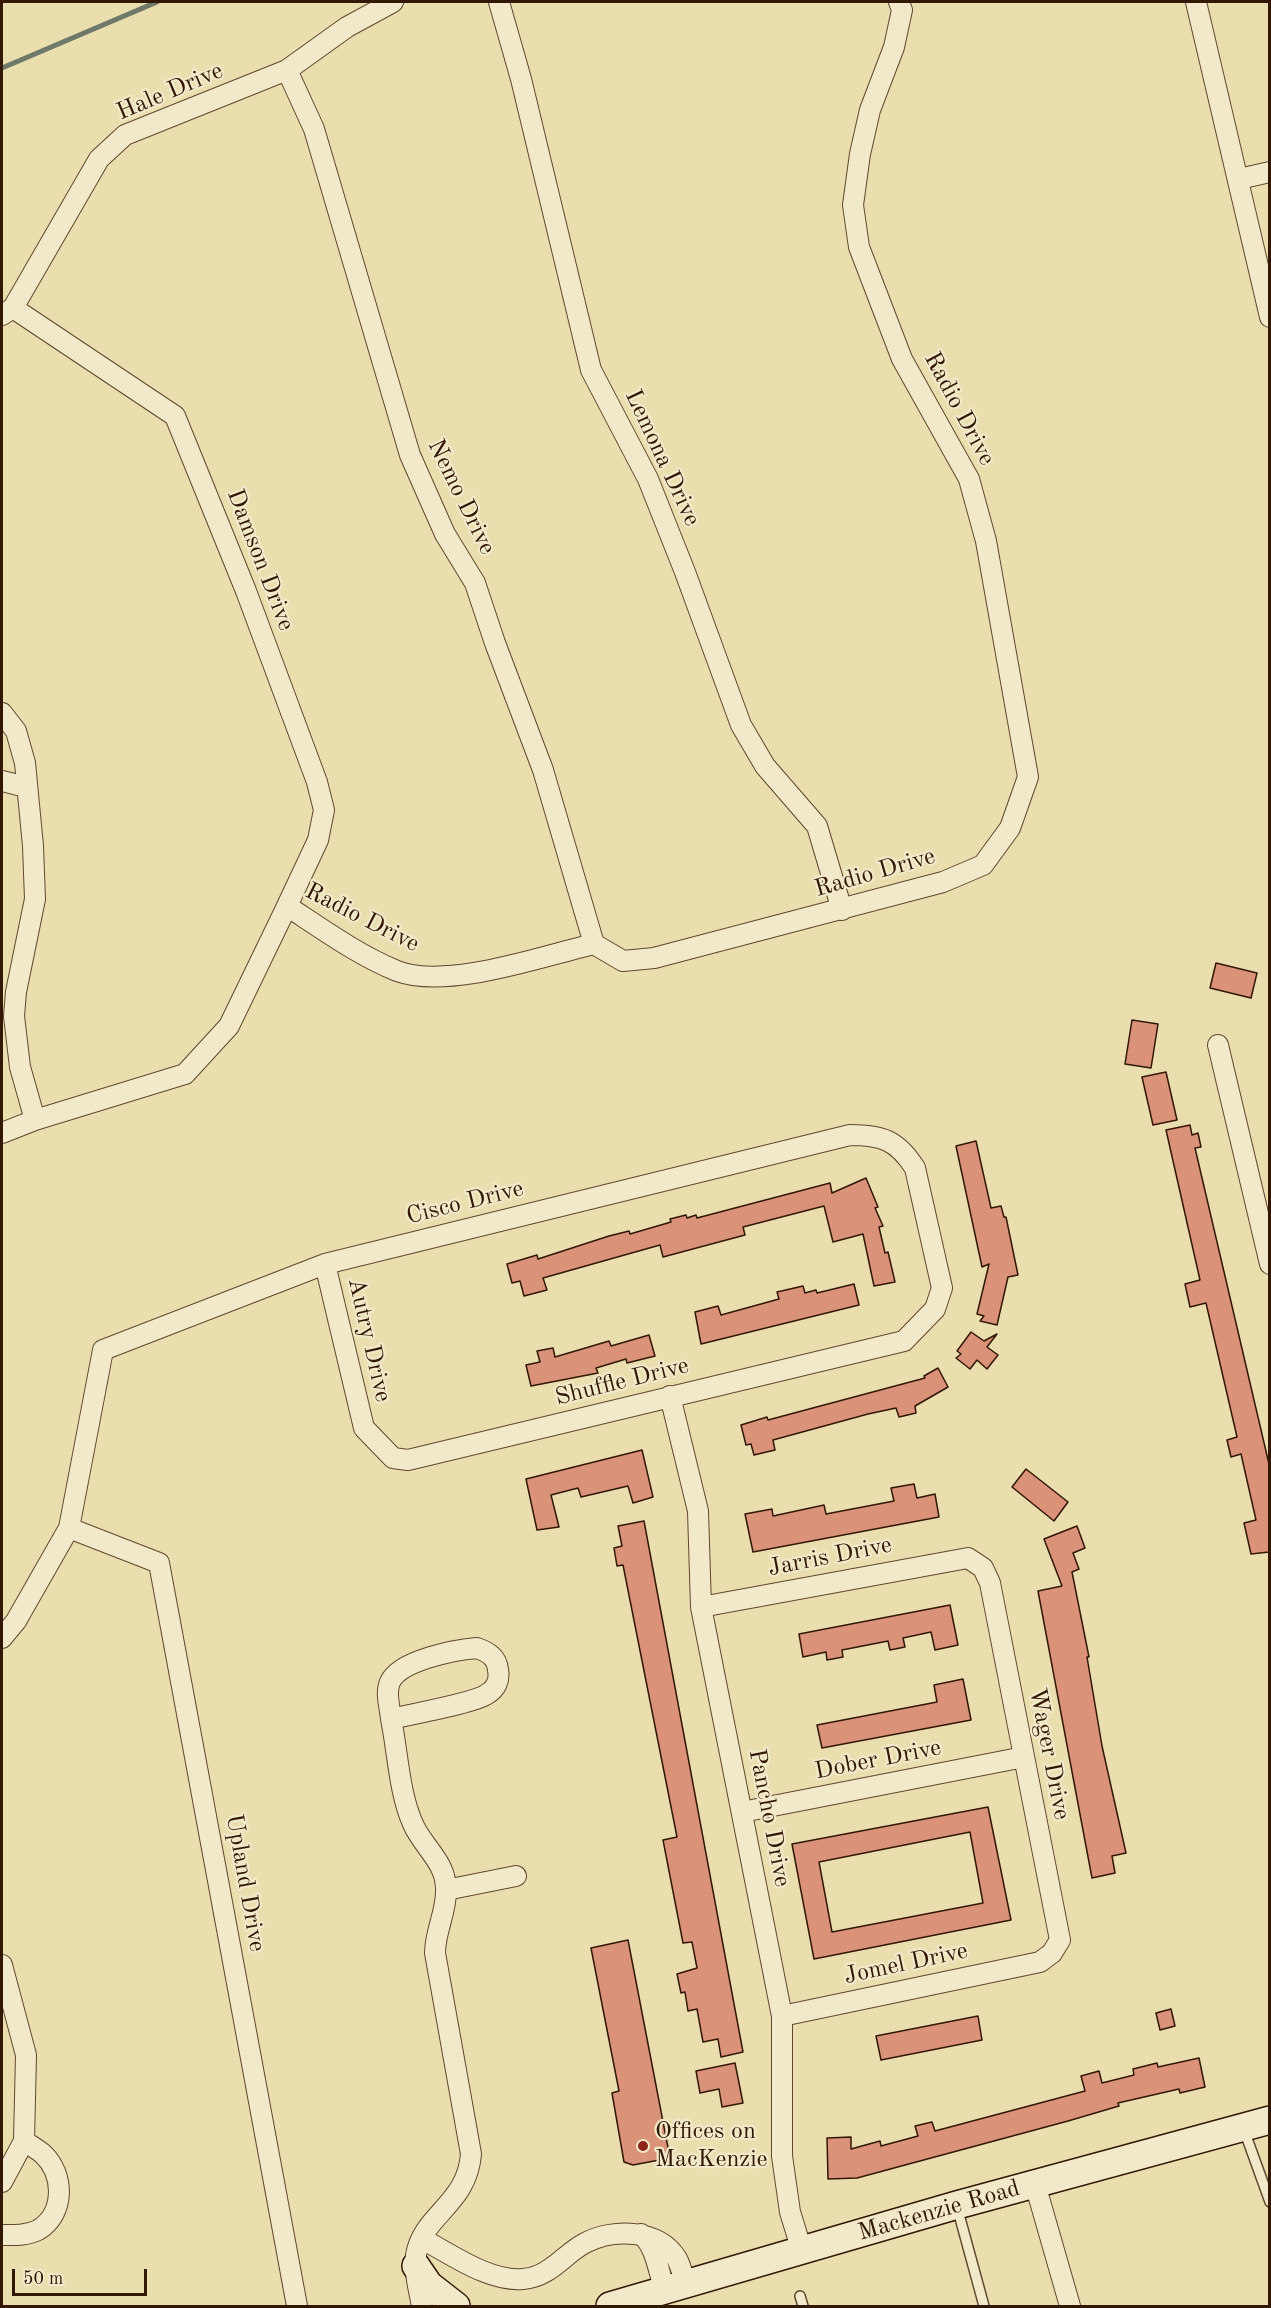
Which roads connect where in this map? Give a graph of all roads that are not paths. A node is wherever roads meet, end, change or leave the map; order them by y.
1 (393, 2) edge
2 (500, 2) edge
3 (899, 2) edge
4 (1196, 2) edge
5 (287, 70) junction
6 (1269, 172) edge
7 (1239, 178) junction
8 (7, 311) edge
9 (1269, 317) edge
10 (2, 713) edge
11 (2, 781) edge
12 (26, 787) dead end
13 (287, 906) junction
14 (842, 910) junction
15 (594, 944) junction
16 (1218, 1045) dead end
17 (35, 1120) junction
18 (2, 1133) edge
19 (325, 1264) junction
20 (1269, 1264) edge
21 (904, 1341) joint
22 (670, 1396) junction
23 (364, 1428) joint
24 (69, 1528) junction
25 (968, 1557) joint
26 (700, 1607) junction
27 (2, 1638) edge
28 (392, 1719) junction
29 (1024, 1757) junction
30 (742, 1812) junction
31 (516, 1876) dead end
32 (447, 1890) junction
33 (1040, 1962) joint
34 (2, 1965) edge
35 (5, 1987) edge
36 (782, 2016) junction
37 (1269, 2120) edge
38 (1243, 2127) junction
39 (24, 2141) junction
40 (2, 2182) edge
41 (1035, 2184) junction
42 (1269, 2202) edge
43 (957, 2205) junction
44 (2, 2235) edge
45 (422, 2239) junction
46 (801, 2251) junction
47 (416, 2266) junction
48 (673, 2292) junction
49 (800, 2296) dead end
50 (297, 2307) edge
51 (422, 2307) edge
52 (456, 2307) edge
53 (610, 2307) edge
54 (803, 2307) edge
55 (984, 2307) edge
56 (1070, 2307) edge

1 - 5 street, Hale Drive
2 - 14 street, Lemona Drive
3 - 14 street, Radio Drive
4 - 7 street
5 - 8 street, Hale Drive
5 - 15 street, Nemo Drive
6 - 7 street
7 - 9 street
8 - 13 street, Damson Drive
10 - 17 street
11 - 12 street
13 - 15 street, Radio Drive
13 - 17 street, Radio Drive
14 - 15 street, Radio Drive
16 - 20 street
17 - 18 street, Radio Drive
19 - 21 street, Cisco Drive
19 - 23 street, Autry Drive
19 - 24 street, Cisco Drive
21 - 22 street, Shuffle Drive
22 - 23 street, Shuffle Drive
22 - 26 street, Pancho Drive
24 - 27 street
24 - 50 street, Upland Drive
25 - 26 street, Jarris Drive
25 - 29 street, Wager Drive
26 - 30 street, Pancho Drive
28 - 28 street
28 - 32 street
29 - 30 street, Dober Drive
29 - 33 street, Wager Drive
30 - 36 street, Pancho Drive
31 - 32 street
32 - 45 street
33 - 36 street, Jomel Drive
34 - 35 street
35 - 39 street
36 - 46 street, Pancho Drive
37 - 38 main road, Mackenzie Road
38 - 41 main road, Mackenzie Road
38 - 42 lane
39 - 40 street
39 - 44 street
41 - 43 main road, Mackenzie Road
41 - 56 street
43 - 46 main road, Mackenzie Road
43 - 55 lane
45 - 47 street
45 - 48 street
46 - 48 main road, Mackenzie Road
47 - 51 street
47 - 52 main road
48 - 53 main road, Mackenzie Road
49 - 54 lane

